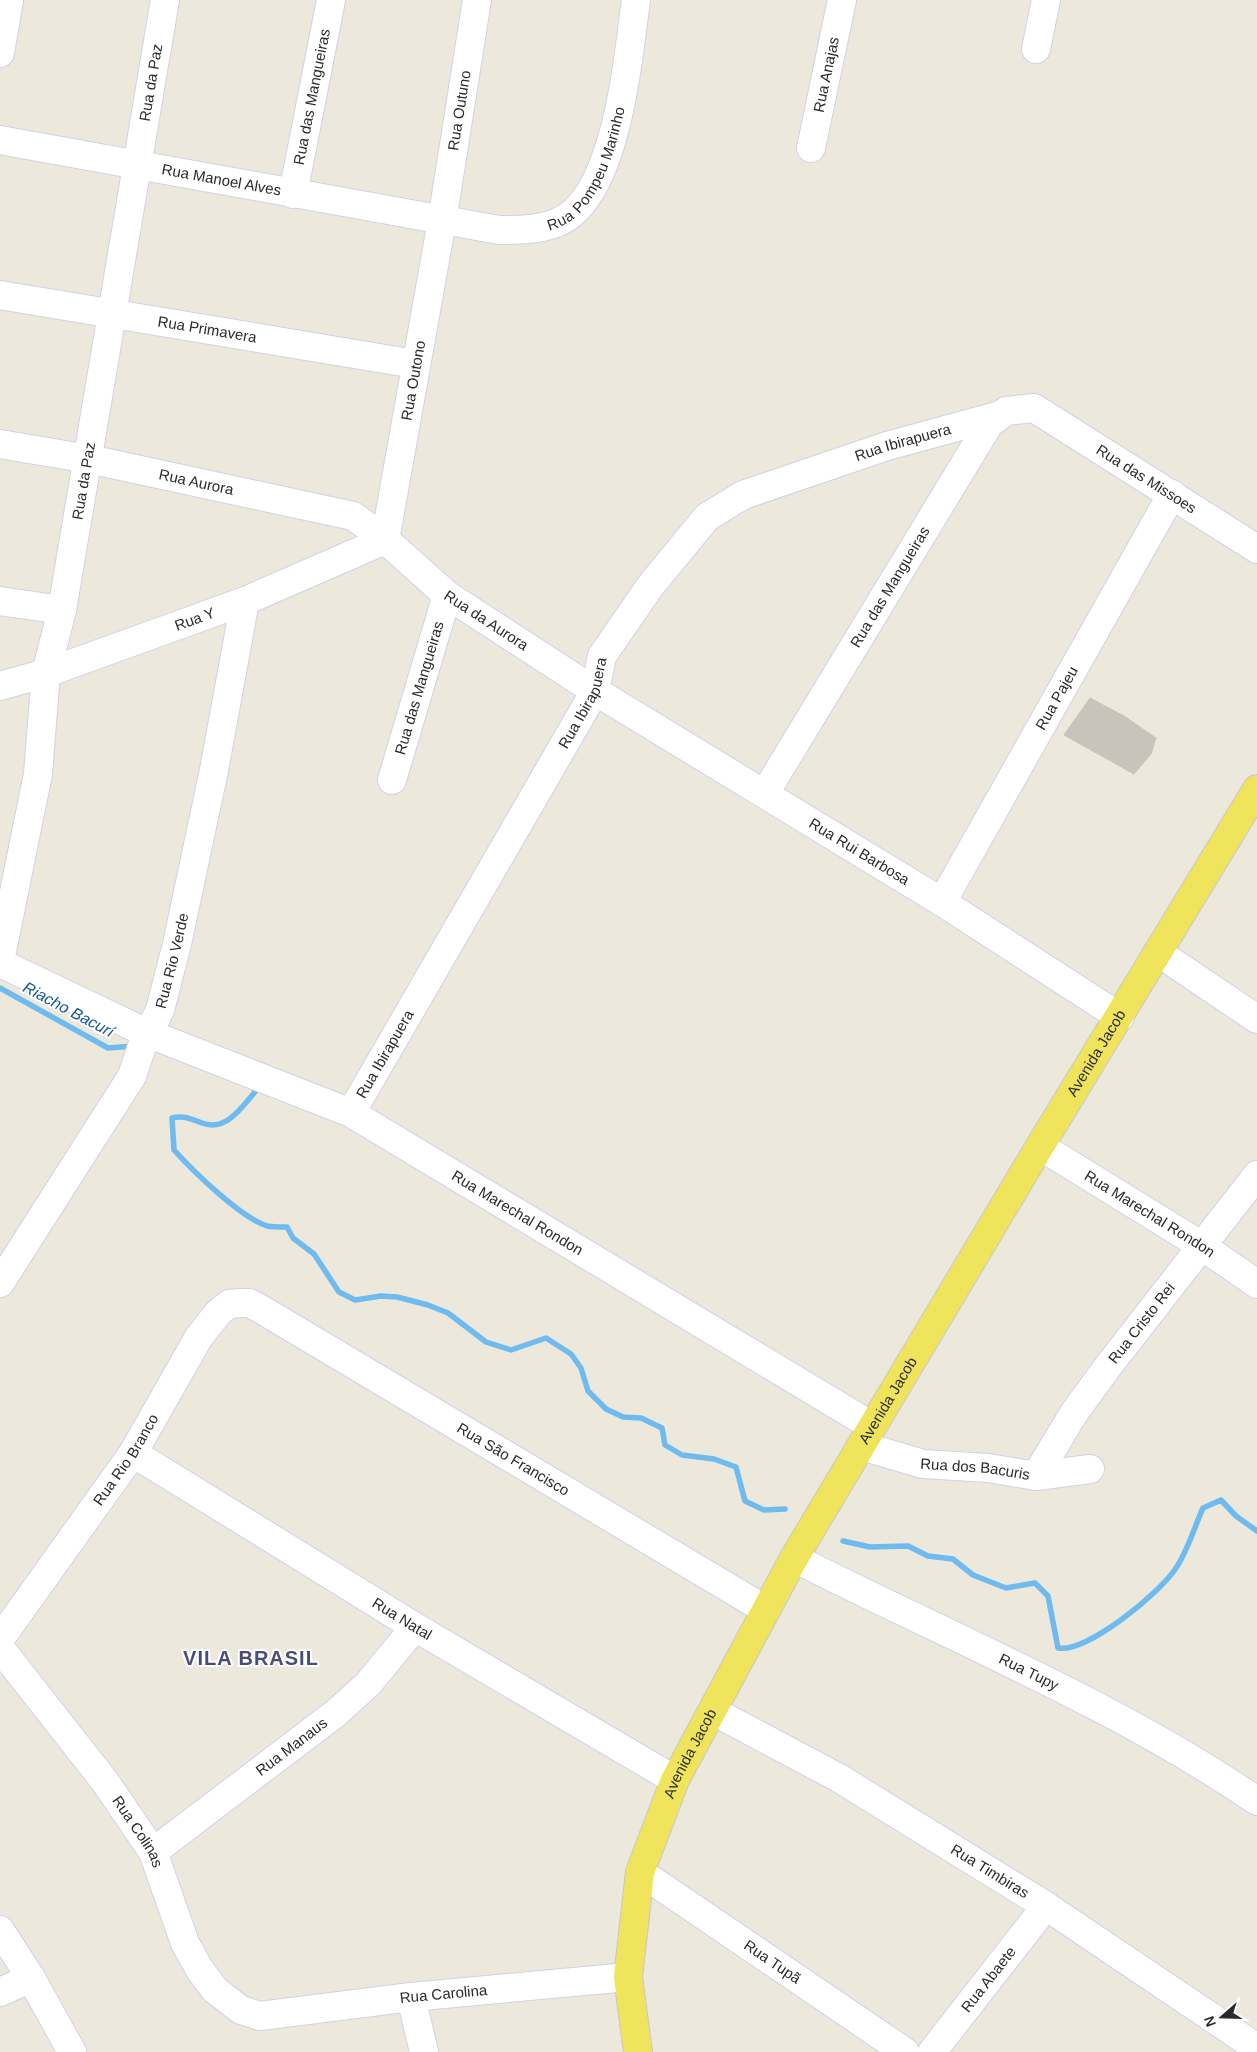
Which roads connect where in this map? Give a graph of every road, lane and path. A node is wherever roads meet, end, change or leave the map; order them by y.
1 (9, 0) edge
2 (165, 0) edge
3 (331, 0) edge
4 (477, 0) edge
5 (636, 0) edge
6 (842, 0) edge
7 (1046, 0) edge
8 (1036, 49) dead end
9 (0, 53) edge
10 (0, 140) edge
11 (811, 148) dead end
12 (136, 165) junction
13 (294, 194) junction
14 (442, 221) junction
15 (0, 295) edge
16 (112, 314) junction
17 (415, 364) junction
18 (997, 416) junction
19 (0, 444) edge
20 (89, 459) junction
21 (1172, 494) junction
22 (385, 540) junction
23 (1257, 549) edge
24 (446, 595) junction
25 (0, 601) edge
26 (244, 601) junction
27 (62, 610) junction
28 (46, 673) junction
29 (0, 686) edge
30 (595, 691) junction
31 (392, 780) dead end
32 (1257, 789) edge
33 (765, 793) junction
34 (942, 902) junction
35 (1159, 953) junction
36 (0, 962) edge
37 (1120, 1017) junction
38 (1257, 1018) edge
39 (147, 1033) junction
40 (351, 1114) junction
41 (1040, 1146) junction
42 (1257, 1175) edge
43 (1202, 1246) junction
44 (0, 1283) edge
45 (1257, 1284) edge
46 (259, 1308) joint
47 (867, 1436) junction
48 (133, 1453) junction
49 (1090, 1469) dead end
50 (1036, 1476) junction
51 (794, 1558) junction
52 (766, 1610) junction
53 (415, 1627) junction
54 (0, 1639) edge
55 (0, 1648) edge
56 (712, 1711) junction
57 (675, 1780) junction
58 (1257, 1801) edge
59 (153, 1852) junction
60 (640, 1872) junction
61 (1046, 1906) junction
62 (0, 1930) edge
63 (31, 1978) junction
64 (628, 1978) junction
65 (0, 1992) edge
66 (411, 1997) junction
67 (260, 2016) joint
68 (1257, 2048) edge
69 (72, 2052) edge
70 (424, 2052) edge
71 (638, 2052) edge
72 (905, 2052) edge
73 (932, 2052) edge

1 - 9 street
2 - 12 street, Rua da Paz
3 - 13 street, Rua das Mangueiras
4 - 14 street, Rua Outuno
5 - 14 street, Rua Pompeu Marinho
6 - 11 street, Rua Anajas
7 - 8 street
10 - 12 street, Rua Manoel Alves
12 - 13 street, Rua Manoel Alves
12 - 16 street, Rua da Paz
13 - 14 street, Rua Manoel Alves
14 - 17 street, Rua Outono
15 - 16 street, Rua Primavera
16 - 17 street, Rua Primavera
16 - 20 street, Rua da Paz
17 - 22 street, Rua Outono
18 - 21 street, Rua das Missoes
18 - 30 street, Rua Ibirapuera
18 - 33 street, Rua das Mangueiras
19 - 20 street, Rua Aurora
20 - 22 street, Rua Aurora
20 - 27 street, Rua da Paz
21 - 23 street, Rua das Missoes
21 - 34 street, Rua Pajeu
22 - 24 street, Rua da Aurora
22 - 26 street, Rua Y
24 - 30 street, Rua da Aurora
24 - 31 street, Rua das Mangueiras
25 - 27 street
26 - 28 street, Rua Y
26 - 39 street, Rua Rio Verde
27 - 28 street, Rua da Paz
28 - 29 street, Rua Y
28 - 36 street, Rua da Paz
30 - 33 street, Rua Rui Barbosa
30 - 40 street, Rua Ibirapuera
32 - 35 main road, Avenida Jacob
33 - 34 street, Rua Rui Barbosa
34 - 37 street, Rua Rui Barbosa
35 - 37 main road, Avenida Jacob
35 - 38 street
36 - 39 street, Rua Marechal Rondon
37 - 41 main road, Avenida Jacob
39 - 40 street, Rua Marechal Rondon
39 - 44 street, Rua Rio Verde
40 - 47 street, Rua Marechal Rondon
41 - 43 street, Rua Marechal Rondon
41 - 47 main road, Avenida Jacob
42 - 43 street, Rua Cristo Rei
43 - 45 street, Rua Marechal Rondon
43 - 50 street, Rua Cristo Rei
46 - 48 street, Rua Rio Branco
46 - 52 street, Rua São Francisco
47 - 50 street, Rua dos Bacuris
47 - 51 main road, Avenida Jacob
48 - 53 street, Rua Natal
48 - 54 street, Rua Rio Branco
49 - 50 street, Rua dos Bacuris
51 - 52 main road, Avenida Jacob
51 - 58 street, Rua Tupy
52 - 56 main road, Avenida Jacob
53 - 57 street, Rua Natal
53 - 59 street, Rua Manaus
55 - 59 street, Rua Colinas
56 - 57 main road, Avenida Jacob
56 - 61 street, Rua Timbiras
57 - 60 main road, Avenida Jacob
59 - 67 street, Rua Colinas
60 - 64 main road, Avenida Jacob
60 - 72 street, Rua Tupã
61 - 68 street, Rua Timbiras
61 - 73 street, Rua Abaete
62 - 63 street
63 - 65 street
63 - 69 street
64 - 66 street, Rua Carolina
64 - 71 main road, Avenida Jacob
66 - 67 street, Rua Carolina
66 - 70 street

